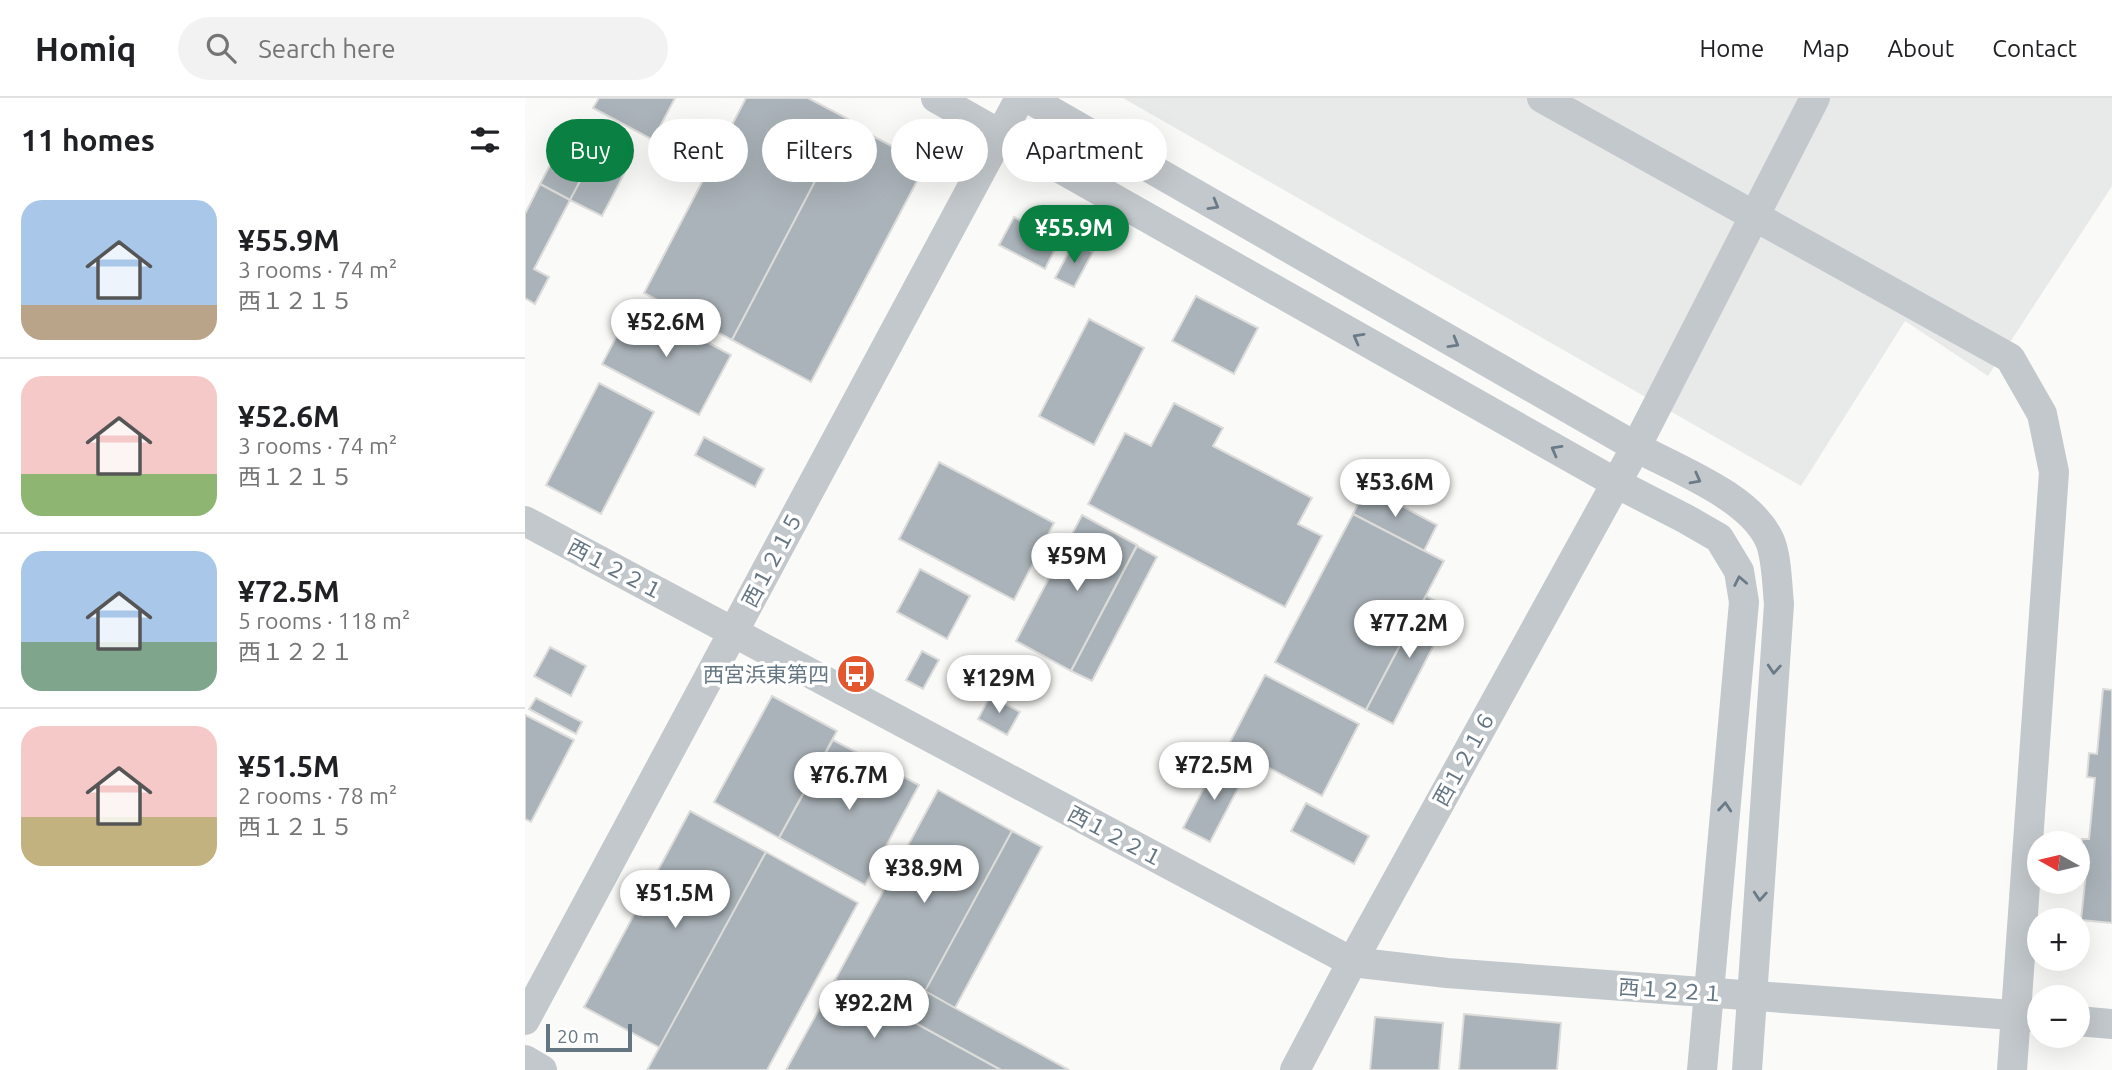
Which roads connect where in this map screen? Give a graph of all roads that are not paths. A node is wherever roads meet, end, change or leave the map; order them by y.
1 (936, 98) edge
2 (1020, 98) edge
3 (1028, 98) edge
4 (1542, 98) edge
5 (1815, 98) edge
6 (1000, 135) junction
7 (1753, 217) junction
8 (1636, 447) junction
9 (1616, 484) junction
10 (525, 521) edge
11 (734, 631) junction
12 (1352, 962) junction
13 (2029, 985) edge
14 (1708, 993) junction
15 (1753, 996) junction
16 (2027, 1016) edge
17 (2027, 1019) edge
18 (525, 1020) edge
19 (2090, 1022) edge
20 (2112, 1024) edge
21 (525, 1060) edge
22 (542, 1070) edge
23 (1295, 1070) edge
24 (1702, 1070) edge
25 (1747, 1070) edge
26 (2012, 1070) edge

1 - 6 street
2 - 6 street, 西１２１５
3 -> 8 street
4 - 7 street
5 - 7 street, 西１２１６
9 -> 6 street
6 - 11 street, 西１２１５
7 - 8 street, 西１２１６
7 - 13 street
8 - 9 street, 西１２１６
8 -> 15 street
9 - 12 street, 西１２１６
14 -> 9 street
10 - 11 street, 西１２２１
11 - 12 street, 西１２２１
11 - 18 street, 西１２１５
12 - 14 street, 西１２２１
12 - 23 street, 西１２１６
14 - 15 street, 西１２２１
14 - 24 street
15 - 16 street, 西１２２１
15 - 25 street
17 - 26 street
19 - 20 street
21 - 22 street

